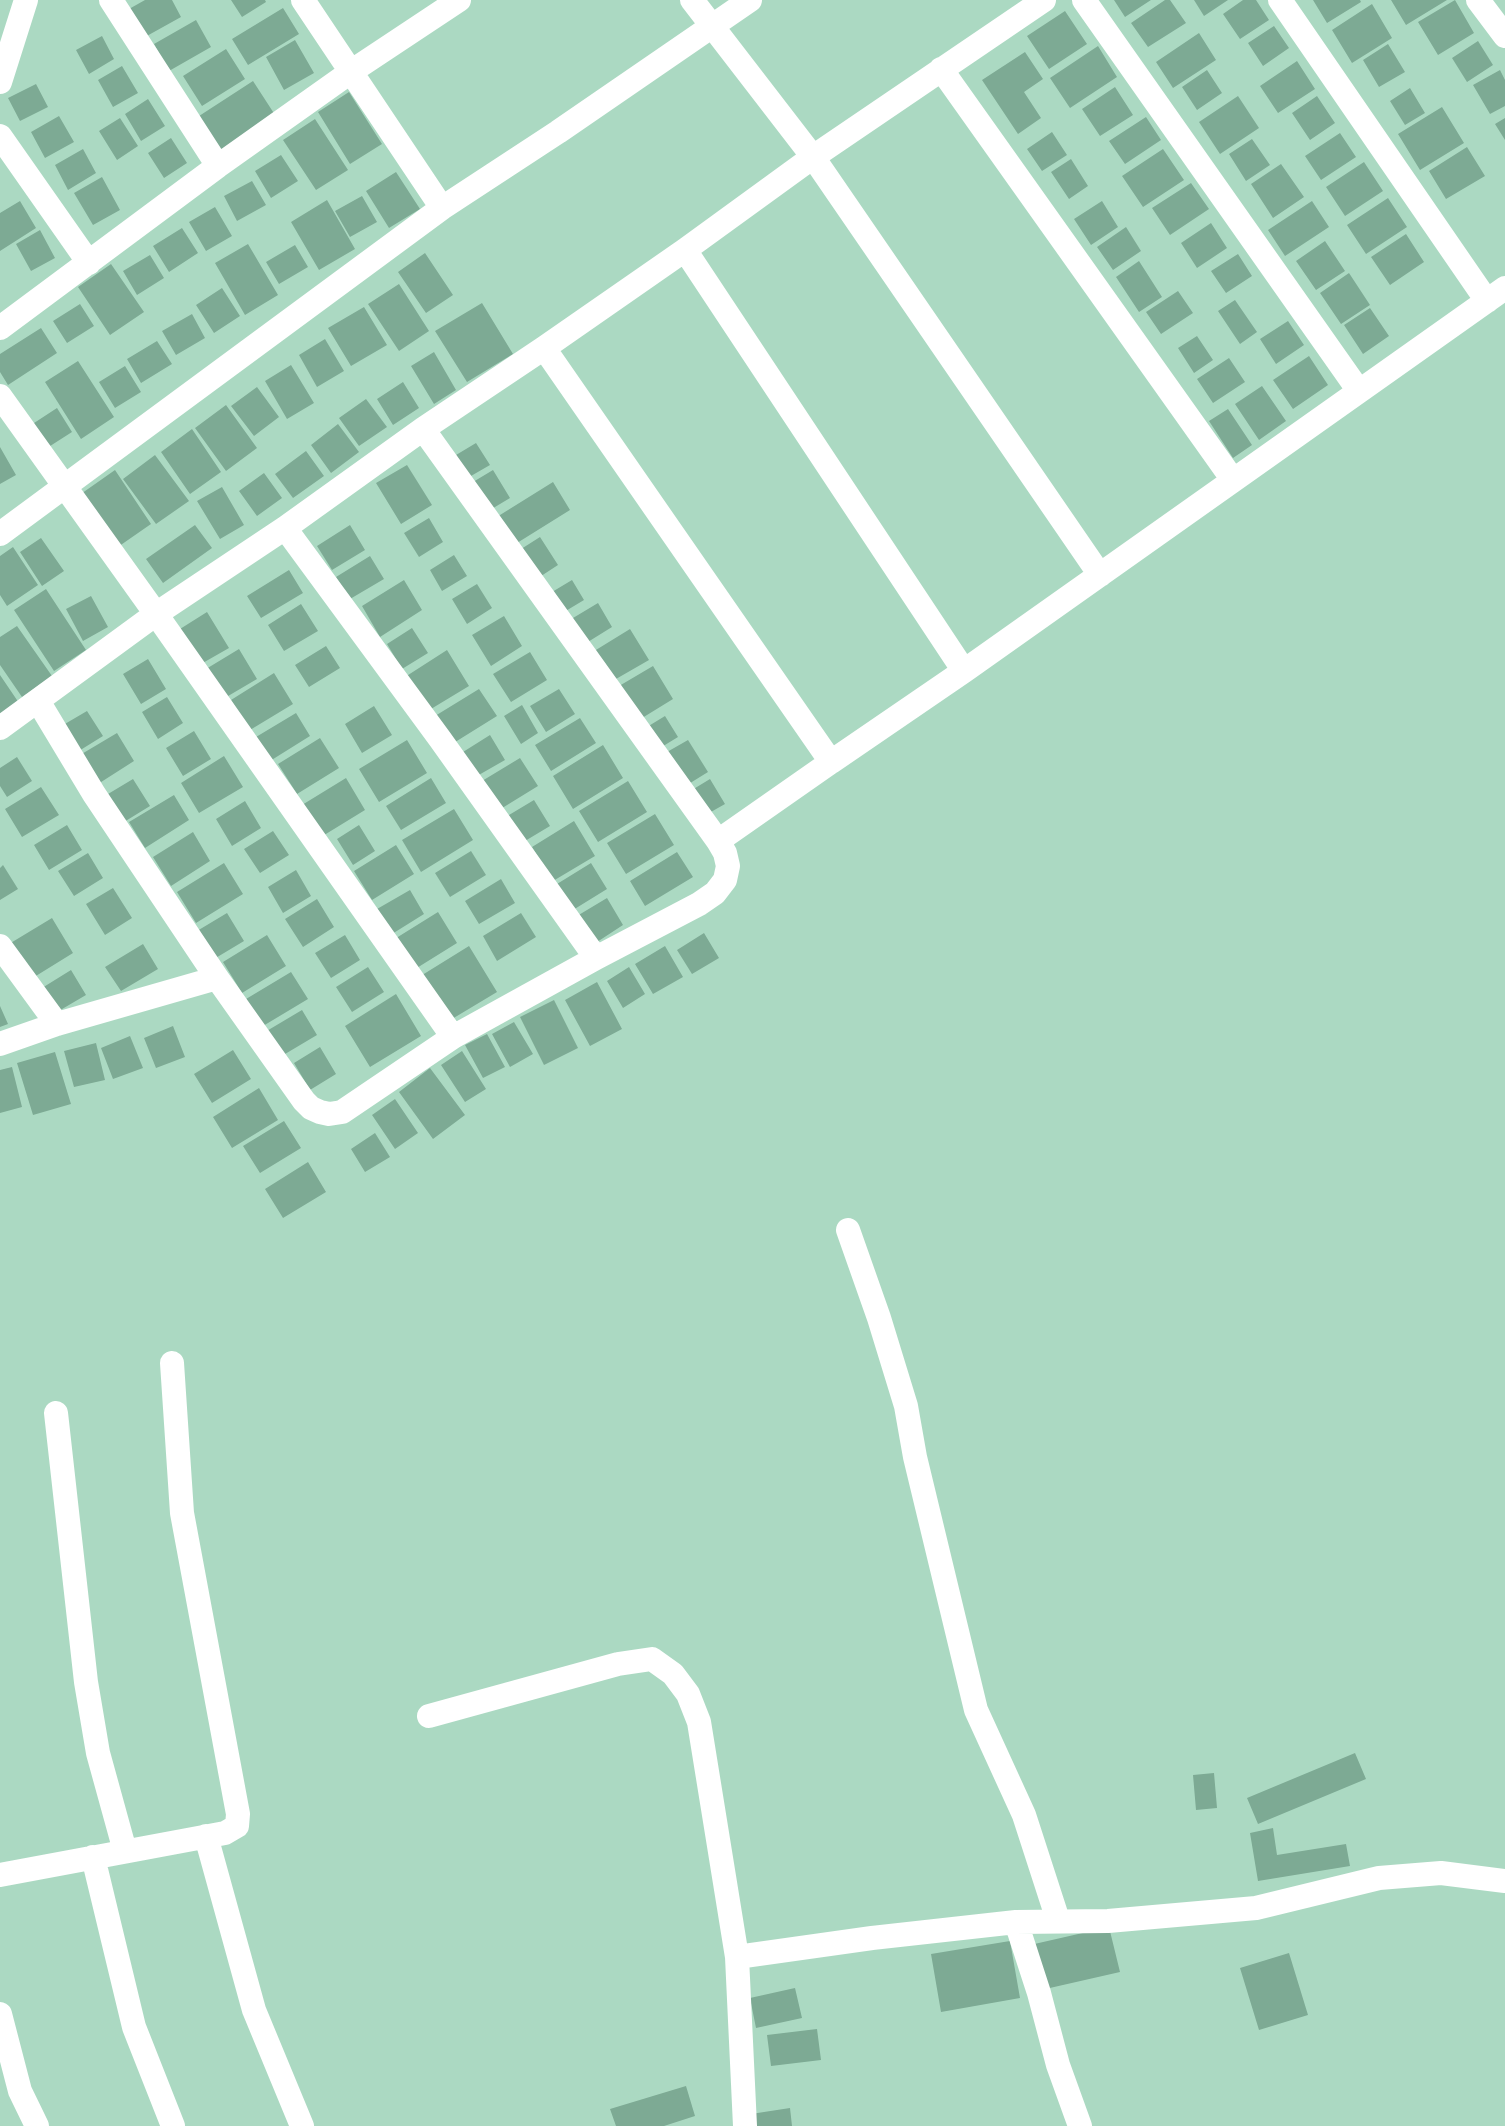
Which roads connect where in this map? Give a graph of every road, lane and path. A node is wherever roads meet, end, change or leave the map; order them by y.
1 (26, 0) edge
2 (111, 0) edge
3 (303, 0) edge
4 (459, 0) edge
5 (692, 0) edge
6 (750, 0) edge
7 (1044, 0) edge
8 (1084, 0) edge
9 (1280, 0) edge
10 (1478, 0) edge
11 (712, 27) junction
12 (1505, 36) edge
13 (941, 69) junction
14 (352, 71) junction
15 (0, 82) edge
16 (0, 136) edge
17 (813, 158) junction
18 (218, 166) junction
19 (442, 208) junction
20 (685, 250) junction
21 (88, 263) junction
22 (1496, 294) edge
23 (0, 328) edge
24 (544, 348) junction
25 (1359, 392) junction
26 (0, 396) edge
27 (423, 429) junction
28 (1233, 480) junction
29 (65, 486) junction
30 (285, 528) junction
31 (0, 534) edge
32 (1100, 575) junction
33 (156, 614) junction
34 (964, 671) junction
35 (38, 701) junction
36 (0, 729) edge
37 (831, 762) junction
38 (718, 841) junction
39 (0, 946) edge
40 (596, 958) junction
41 (218, 978) junction
42 (57, 1024) junction
43 (453, 1037) junction
44 (0, 1044) edge
45 (848, 1230) dead end
46 (172, 1363) dead end
47 (56, 1413) dead end
48 (429, 1716) dead end
49 (206, 1836) junction
50 (125, 1851) junction
51 (93, 1857) junction
52 (0, 1875) edge
53 (1505, 1881) edge
54 (1058, 1920) junction
55 (1016, 1922) junction
56 (737, 1957) junction
57 (0, 2014) edge
58 (37, 2126) edge
59 (173, 2126) edge
60 (302, 2126) edge
61 (745, 2126) edge
62 (1080, 2126) edge

1 - 15 street
2 - 18 street
3 - 14 street
4 - 14 street
5 - 11 street
6 - 11 street
7 - 13 street
8 - 25 street
9 - 22 street
10 - 12 street
11 - 17 street
11 - 19 street
13 - 17 street
13 - 28 street
14 - 18 street
14 - 19 street
16 - 21 street
17 - 20 street
17 - 32 street
18 - 21 street
19 - 29 street
20 - 24 street
20 - 34 street
21 - 23 street
22 - 25 street
24 - 27 street
24 - 37 street
25 - 28 street
26 - 29 street
27 - 30 street
27 - 38 street
28 - 32 street
29 - 31 street
29 - 33 street
30 - 33 street
30 - 40 street
32 - 34 street
33 - 35 street
33 - 43 street
34 - 37 street
35 - 36 street
35 - 41 street
37 - 38 street
38 - 40 street
39 - 42 street
40 - 43 street
41 - 42 street
41 - 43 street
42 - 44 street
45 - 54 street
46 - 49 street
47 - 50 street
48 - 56 street
49 - 50 street
49 - 60 street
50 - 51 street
51 - 52 street
51 - 59 street
53 - 54 street
54 - 55 street
55 - 56 street
55 - 62 street
56 - 61 street
57 - 58 street

